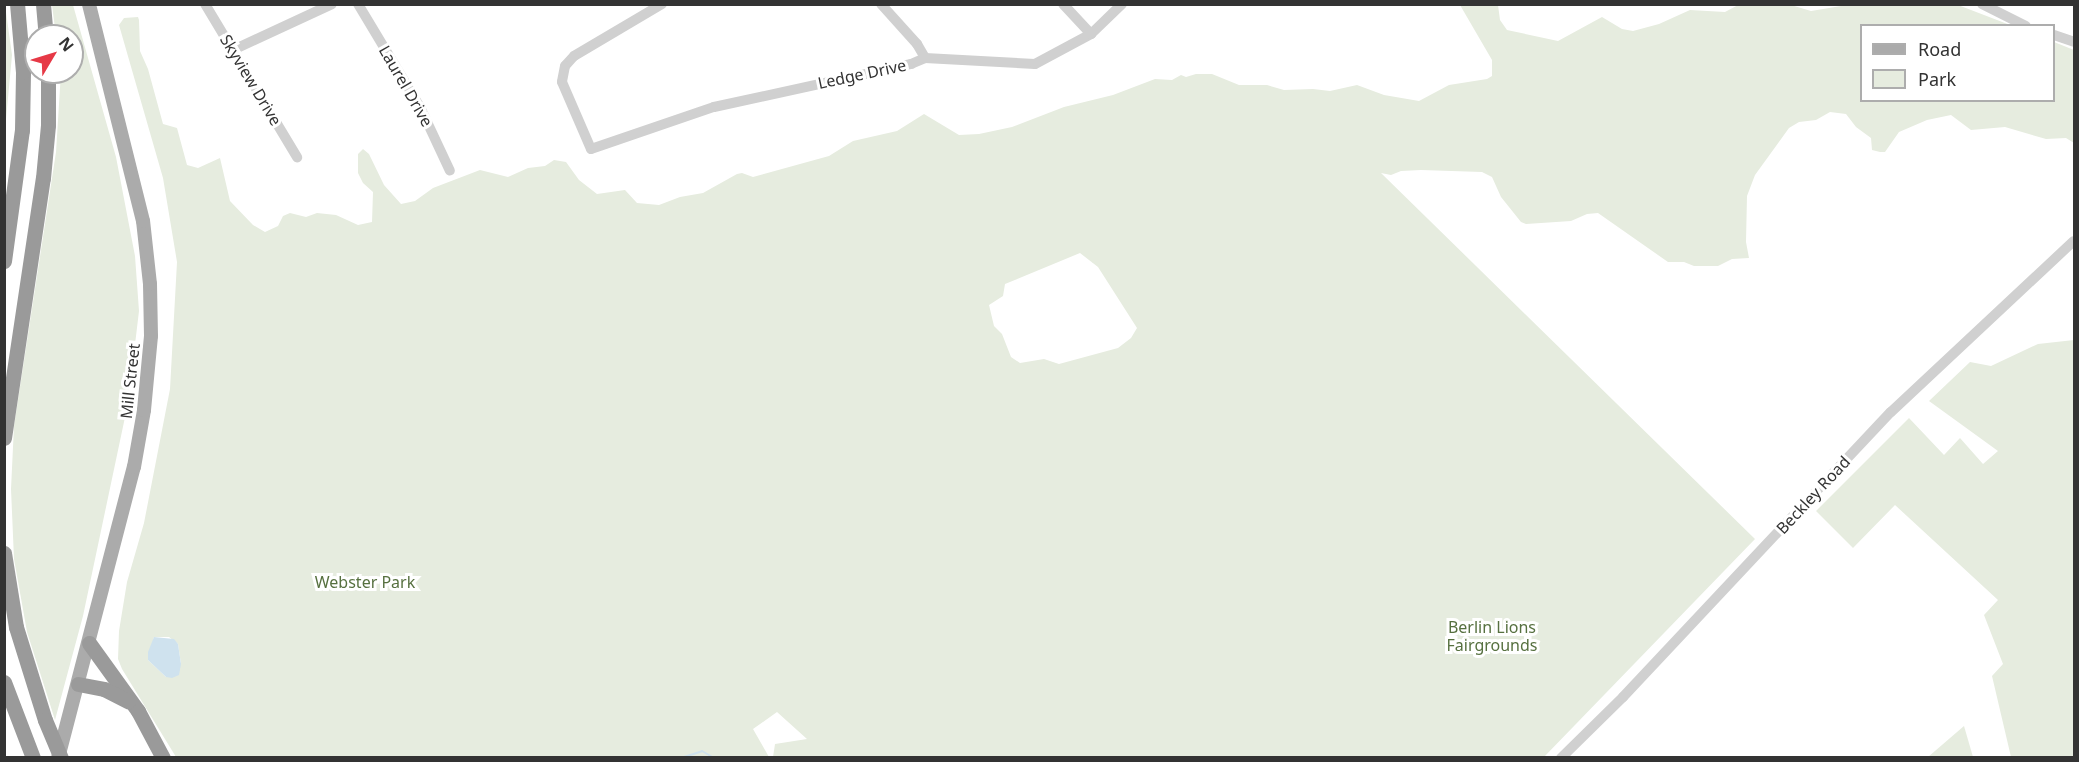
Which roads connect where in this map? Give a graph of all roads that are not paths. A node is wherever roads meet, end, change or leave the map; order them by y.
1 (17, 4) edge
2 (43, 4) edge
3 (89, 4) edge
4 (205, 4) edge
5 (332, 4) edge
6 (358, 4) edge
7 (662, 4) edge
8 (880, 4) edge
9 (1063, 4) edge
10 (1122, 4) edge
11 (1982, 4) edge
12 (45, 24) edge
13 (2022, 24) edge
14 (1091, 34) junction
15 (2055, 35) edge
16 (2074, 42) edge
17 (233, 50) junction
18 (925, 58) junction
19 (48, 84) edge
20 (297, 157) dead end
21 (450, 171) dead end
22 (2074, 241) edge
23 (4, 261) edge
24 (4, 438) edge
25 (4, 553) edge
26 (89, 643) junction
27 (4, 682) edge
28 (78, 684) junction
29 (133, 704) junction
30 (33, 758) edge
31 (60, 758) edge
32 (163, 758) edge
33 (1560, 758) edge

1 - 23 highway
2 - 12 highway
3 - 26 main road, Mill Street
4 - 17 street, Skyview Drive
5 - 17 street
6 - 21 street, Laurel Drive
7 - 18 street, Ledge Drive
8 - 18 street
9 - 14 street
10 - 14 street, Ledge Drive
11 - 13 street
14 - 18 street, Ledge Drive
15 - 16 street
17 - 20 street, Skyview Drive
19 - 24 highway
22 - 33 street, Beckley Road
25 - 31 highway, bridge
26 - 28 main road, Mill Street
26 - 29 highway
27 - 30 highway
28 - 29 highway
28 - 31 main road, Mill Street
29 - 32 highway

